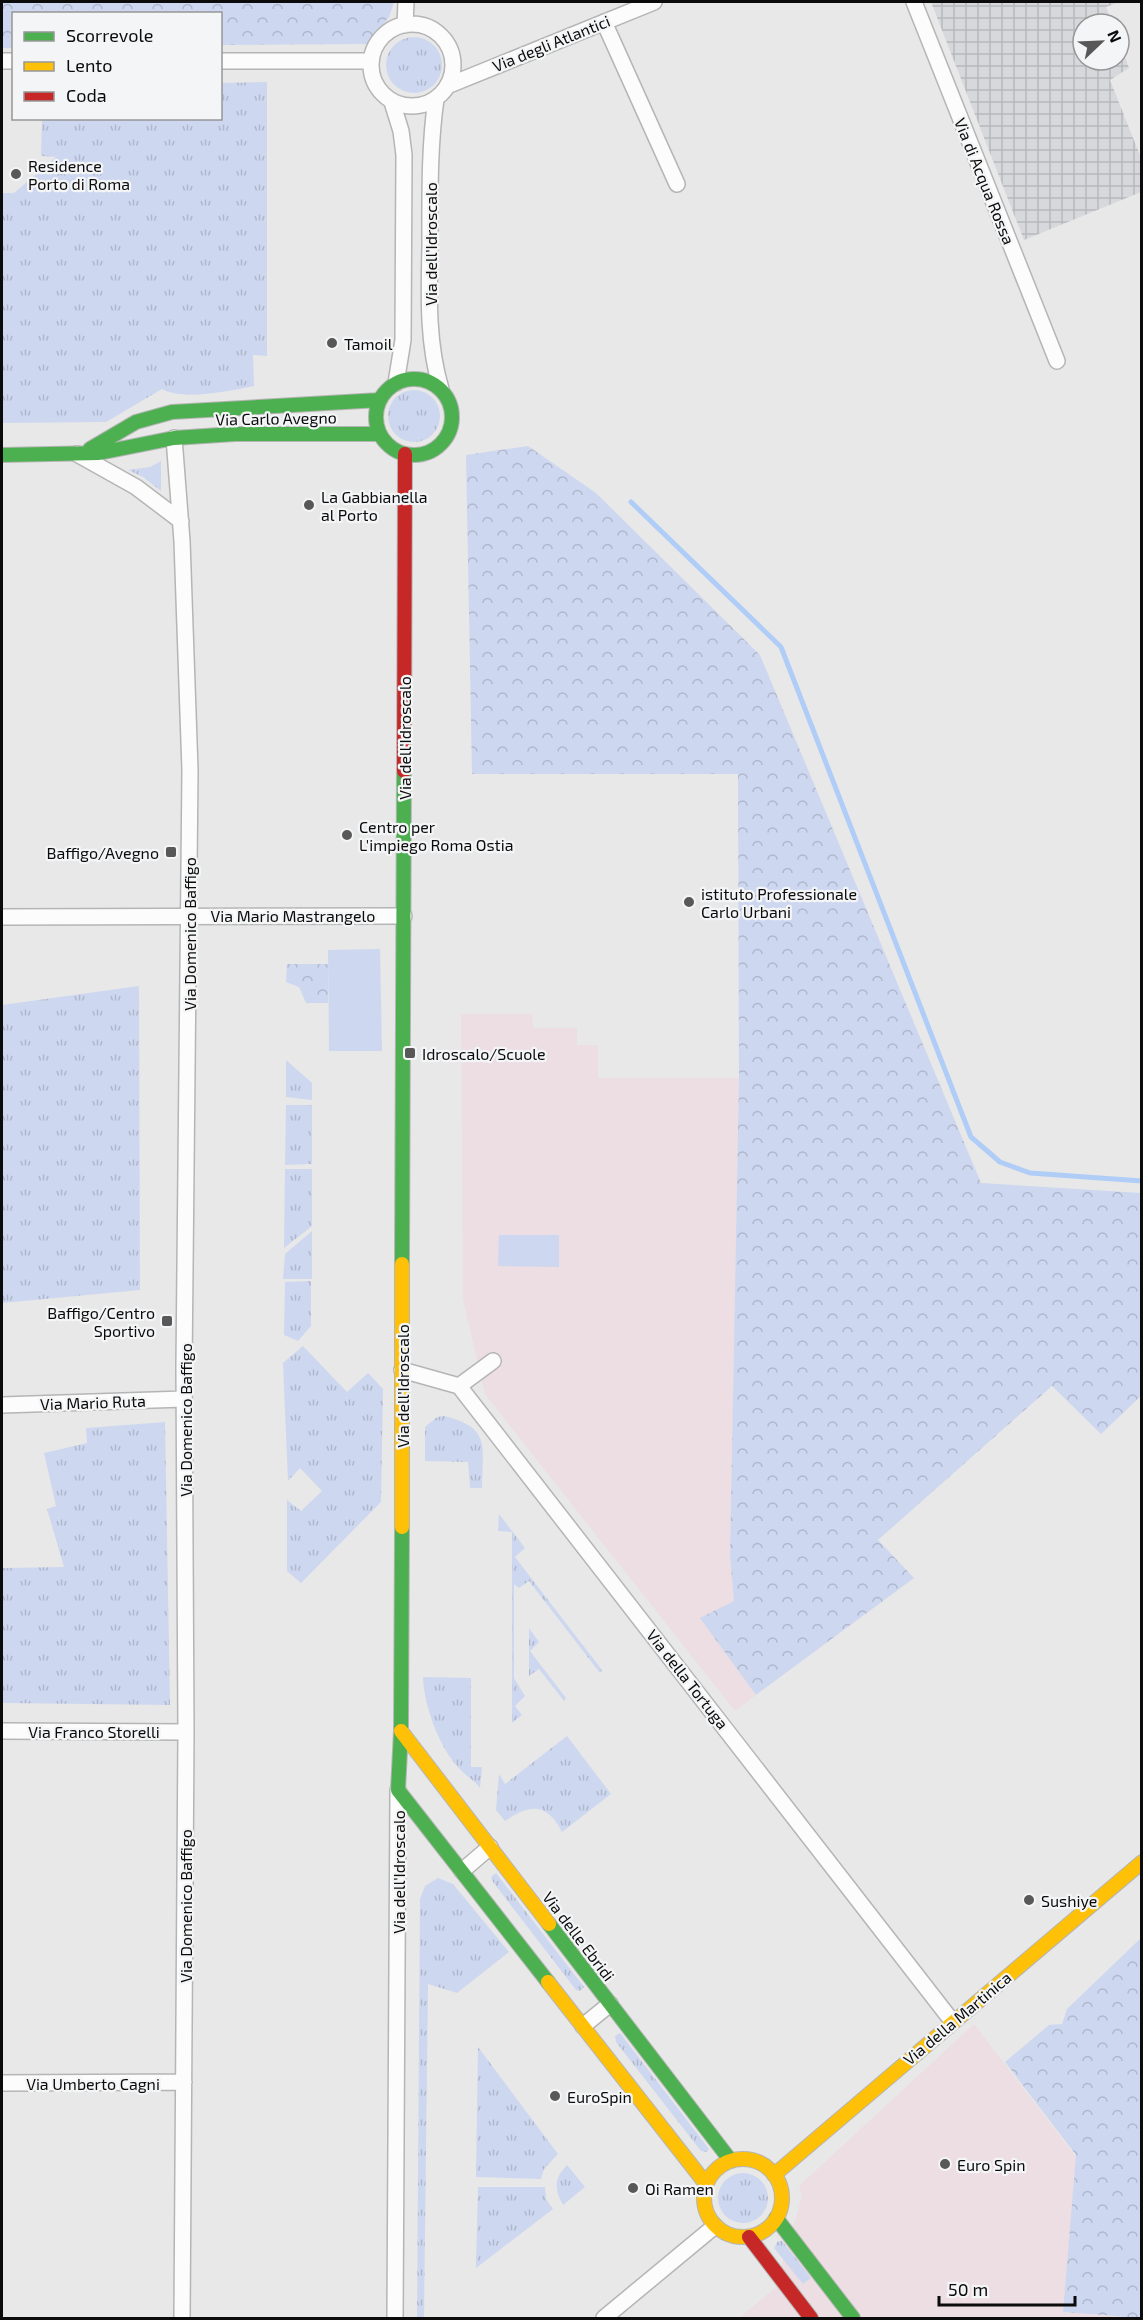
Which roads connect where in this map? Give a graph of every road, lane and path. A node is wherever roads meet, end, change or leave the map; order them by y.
1 (406, 2) edge
2 (654, 2) edge
3 (914, 2) edge
4 (604, 22) junction
5 (405, 25) junction
6 (222, 61) edge
7 (371, 61) junction
8 (447, 86) junction
9 (436, 99) junction
10 (392, 102) junction
11 (677, 184) dead end
12 (1057, 362) dead end
13 (396, 383) junction
14 (441, 389) junction
15 (380, 400) junction
16 (184, 410) junction
17 (380, 434) junction
18 (174, 438) junction
19 (76, 454) junction
20 (405, 454) junction
21 (2, 455) edge
22 (181, 521) junction
23 (190, 914) junction
24 (404, 916) junction
25 (2, 917) edge
26 (493, 1361) dead end
27 (402, 1370) junction
28 (459, 1386) junction
29 (184, 1399) junction
30 (2, 1405) edge
31 (2, 1731) edge
32 (401, 1731) junction
33 (186, 1732) junction
34 (399, 1790) junction
35 (490, 1847) junction
36 (1142, 1862) edge
37 (462, 1871) junction
38 (610, 2004) junction
39 (952, 2021) junction
40 (583, 2026) junction
41 (184, 2082) junction
42 (2, 2084) edge
43 (731, 2161) junction
44 (774, 2175) junction
45 (706, 2184) junction
46 (776, 2218) junction
47 (715, 2226) junction
48 (749, 2237) junction
49 (182, 2319) edge
50 (395, 2319) edge
51 (604, 2319) edge
52 (811, 2319) edge
53 (853, 2319) edge

1 - 5 street
2 - 4 street, Via degli Atlantici
3 - 12 street, Via di Acqua Rossa
4 - 8 street, Via degli Atlantici
4 - 11 street
5 - 7 street
5 - 8 street
6 - 7 street
7 - 10 street
8 - 9 street
9 - 10 street
9 - 14 street, Via dell'Idroscalo
10 - 13 street, Via dell'Idroscalo
13 - 14 street
13 - 15 street
14 - 20 street
15 - 16 street, Via Carlo Avegno
15 - 17 street
16 - 18 street
16 - 19 street, Via Carlo Avegno
17 - 18 street, Via Carlo Avegno
17 - 20 street
18 - 19 street, Via Carlo Avegno
18 - 22 street, Via Domenico Baffigo
19 - 21 street, Via Carlo Avegno
19 - 22 street
20 - 24 street, Via dell'Idroscalo
22 - 23 street, Via Domenico Baffigo
23 - 24 street, Via Mario Mastrangelo
23 - 25 street, Via Mario Mastrangelo
23 - 29 street, Via Domenico Baffigo
24 - 27 street, Via dell'Idroscalo
26 - 28 street
27 - 28 street
27 - 32 street, Via dell'Idroscalo
28 - 39 street, Via della Tortuga
29 - 30 street, Via Mario Ruta
29 - 33 street, Via Domenico Baffigo
31 - 33 street, Via Franco Storelli
32 - 34 street, Via dell'Idroscalo
32 - 35 street, Via delle Ebridi
33 - 41 street, Via Domenico Baffigo
34 - 37 street
34 - 50 street, Via dell'Idroscalo
35 - 37 street
35 - 38 street, Via delle Ebridi
36 - 39 street, Via della Martinica
37 - 40 street
38 - 40 street
38 - 43 street, Via delle Ebridi
39 - 44 street, Via della Martinica
40 - 45 street
41 - 42 street, Via Umberto Cagni
41 - 49 street, Via Domenico Baffigo
43 - 44 street
43 - 45 street
44 - 46 street
45 - 47 street
46 - 48 street
46 - 53 street
47 - 48 street
47 - 51 street
48 - 52 street

